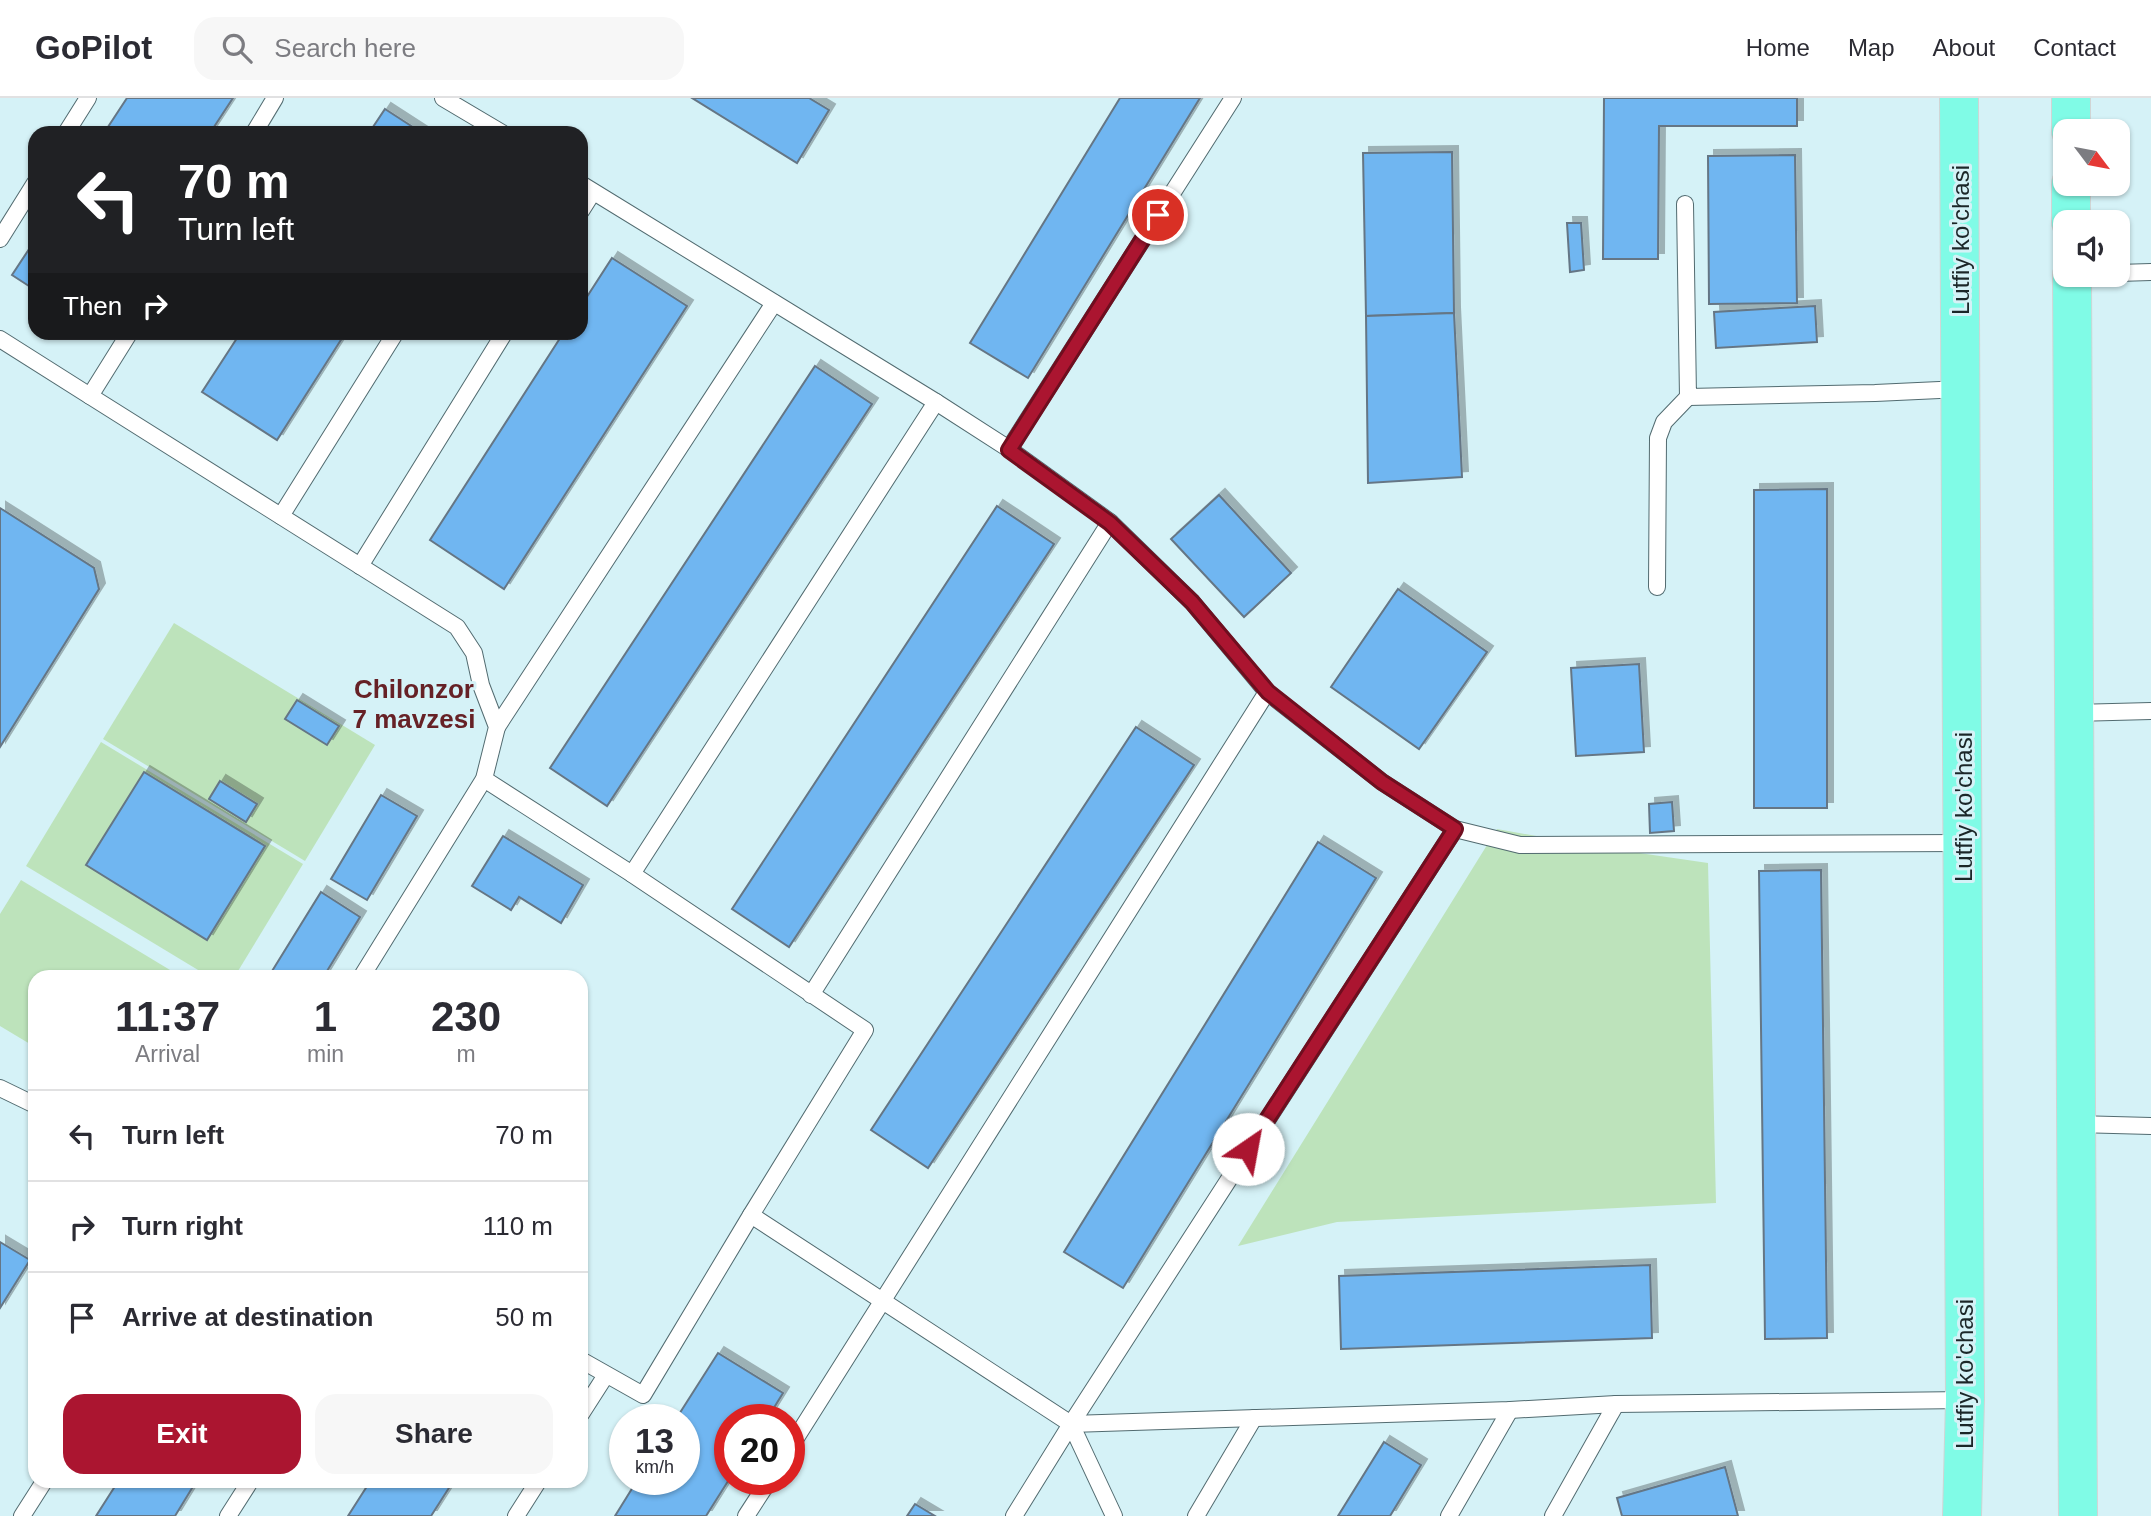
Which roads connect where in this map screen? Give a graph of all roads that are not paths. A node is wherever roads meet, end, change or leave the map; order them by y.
1 (88, 98) edge
2 (275, 98) edge
3 (443, 98) edge
4 (1233, 98) edge
5 (1959, 98) edge
6 (2071, 98) edge
7 (2071, 119) edge
8 (70, 126) edge
9 (258, 126) edge
10 (491, 126) edge
11 (588, 189) edge
12 (28, 194) edge
13 (1685, 204) dead end
14 (0, 239) edge
15 (2151, 272) edge
16 (2130, 273) edge
17 (2071, 287) edge
18 (774, 303) junction
19 (0, 339) edge
20 (125, 340) edge
21 (391, 340) edge
22 (500, 340) edge
23 (1961, 389) junction
24 (90, 396) junction
25 (1688, 397) junction
26 (936, 402) junction
27 (1009, 450) junction
28 (281, 516) junction
29 (1110, 523) junction
30 (360, 566) junction
31 (1657, 587) dead end
32 (1268, 692) junction
33 (2151, 711) edge
34 (2074, 713) junction
35 (497, 727) junction
36 (484, 779) junction
37 (1455, 829) junction
38 (1963, 843) junction
39 (632, 874) junction
40 (366, 970) edge
41 (811, 995) junction
42 (0, 1088) edge
43 (28, 1102) edge
44 (2076, 1124) junction
45 (2151, 1126) edge
46 (751, 1215) junction
47 (884, 1301) junction
48 (588, 1364) edge
49 (606, 1375) junction
50 (1965, 1400) junction
51 (588, 1403) edge
52 (1616, 1404) junction
53 (1510, 1410) junction
54 (1254, 1418) junction
55 (805, 1424) edge
56 (1071, 1424) junction
57 (40, 1488) edge
58 (246, 1488) edge
59 (534, 1488) edge
60 (760, 1495) edge
61 (22, 1516) edge
62 (228, 1516) edge
63 (516, 1516) edge
64 (746, 1516) edge
65 (1014, 1516) edge
66 (1114, 1516) edge
67 (1196, 1516) edge
68 (1449, 1516) edge
69 (1553, 1516) edge
70 (1962, 1516) edge
71 (2078, 1516) edge

1 - 8 lane
2 - 9 lane
3 - 10 lane
4 - 27 lane
5 - 23 main road, Lutfiy ko'chasi
6 - 7 main road
11 - 18 lane
12 - 14 lane
13 - 25 lane
15 - 16 lane
17 - 34 main road
18 - 26 lane
18 - 35 lane
19 - 24 lane
20 - 24 lane
21 - 28 lane
22 - 30 lane
23 - 25 lane
23 - 38 main road, Lutfiy ko'chasi
24 - 28 lane
25 - 31 lane
26 - 27 lane
26 - 39 lane
27 - 29 lane
28 - 30 lane
29 - 32 lane
29 - 41 lane
30 - 35 lane
32 - 37 lane
32 - 47 lane
33 - 34 lane
34 - 44 main road
35 - 36 lane
36 - 39 lane
36 - 40 lane
37 - 38 lane
37 - 56 lane
38 - 50 main road, Lutfiy ko'chasi
39 - 41 lane
41 - 46 lane
42 - 43 lane
44 - 45 lane
44 - 71 main road
46 - 47 lane
46 - 49 lane
47 - 55 lane
47 - 56 lane
48 - 49 lane
49 - 51 lane
50 - 52 lane
50 - 70 main road, Lutfiy ko'chasi
52 - 53 lane
52 - 69 lane
53 - 54 lane
53 - 68 lane
54 - 56 lane
54 - 67 lane
56 - 65 lane
56 - 66 lane
57 - 61 lane
58 - 62 lane
59 - 63 lane
60 - 64 lane

